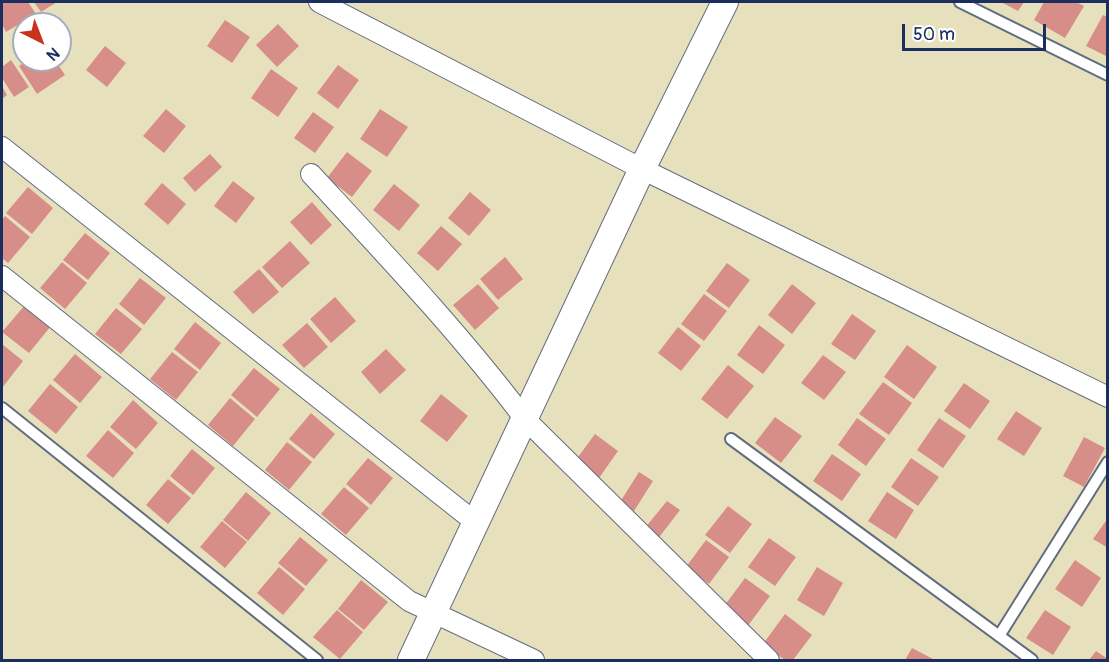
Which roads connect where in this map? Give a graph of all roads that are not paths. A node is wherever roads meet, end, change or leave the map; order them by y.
1 (319, 2) edge
2 (725, 2) edge
3 (960, 2) edge
4 (1107, 75) edge
5 (2, 147) edge
6 (642, 169) junction
7 (311, 174) dead end
8 (2, 276) edge
9 (1107, 397) edge
10 (2, 408) edge
11 (524, 418) junction
12 (731, 439) dead end
13 (1107, 462) edge
14 (475, 522) junction
15 (433, 613) junction
16 (999, 636) junction
17 (317, 660) edge
18 (411, 660) edge
19 (534, 660) edge
20 (769, 660) edge
21 (1032, 660) edge

1 - 6 street
2 - 6 street
3 - 4 lane
5 - 14 street
6 - 9 street
6 - 11 street
7 - 11 street
8 - 15 street
10 - 17 lane
11 - 14 street
11 - 20 street
12 - 16 lane
13 - 16 lane
14 - 15 street
15 - 18 street
15 - 19 street
16 - 21 lane

